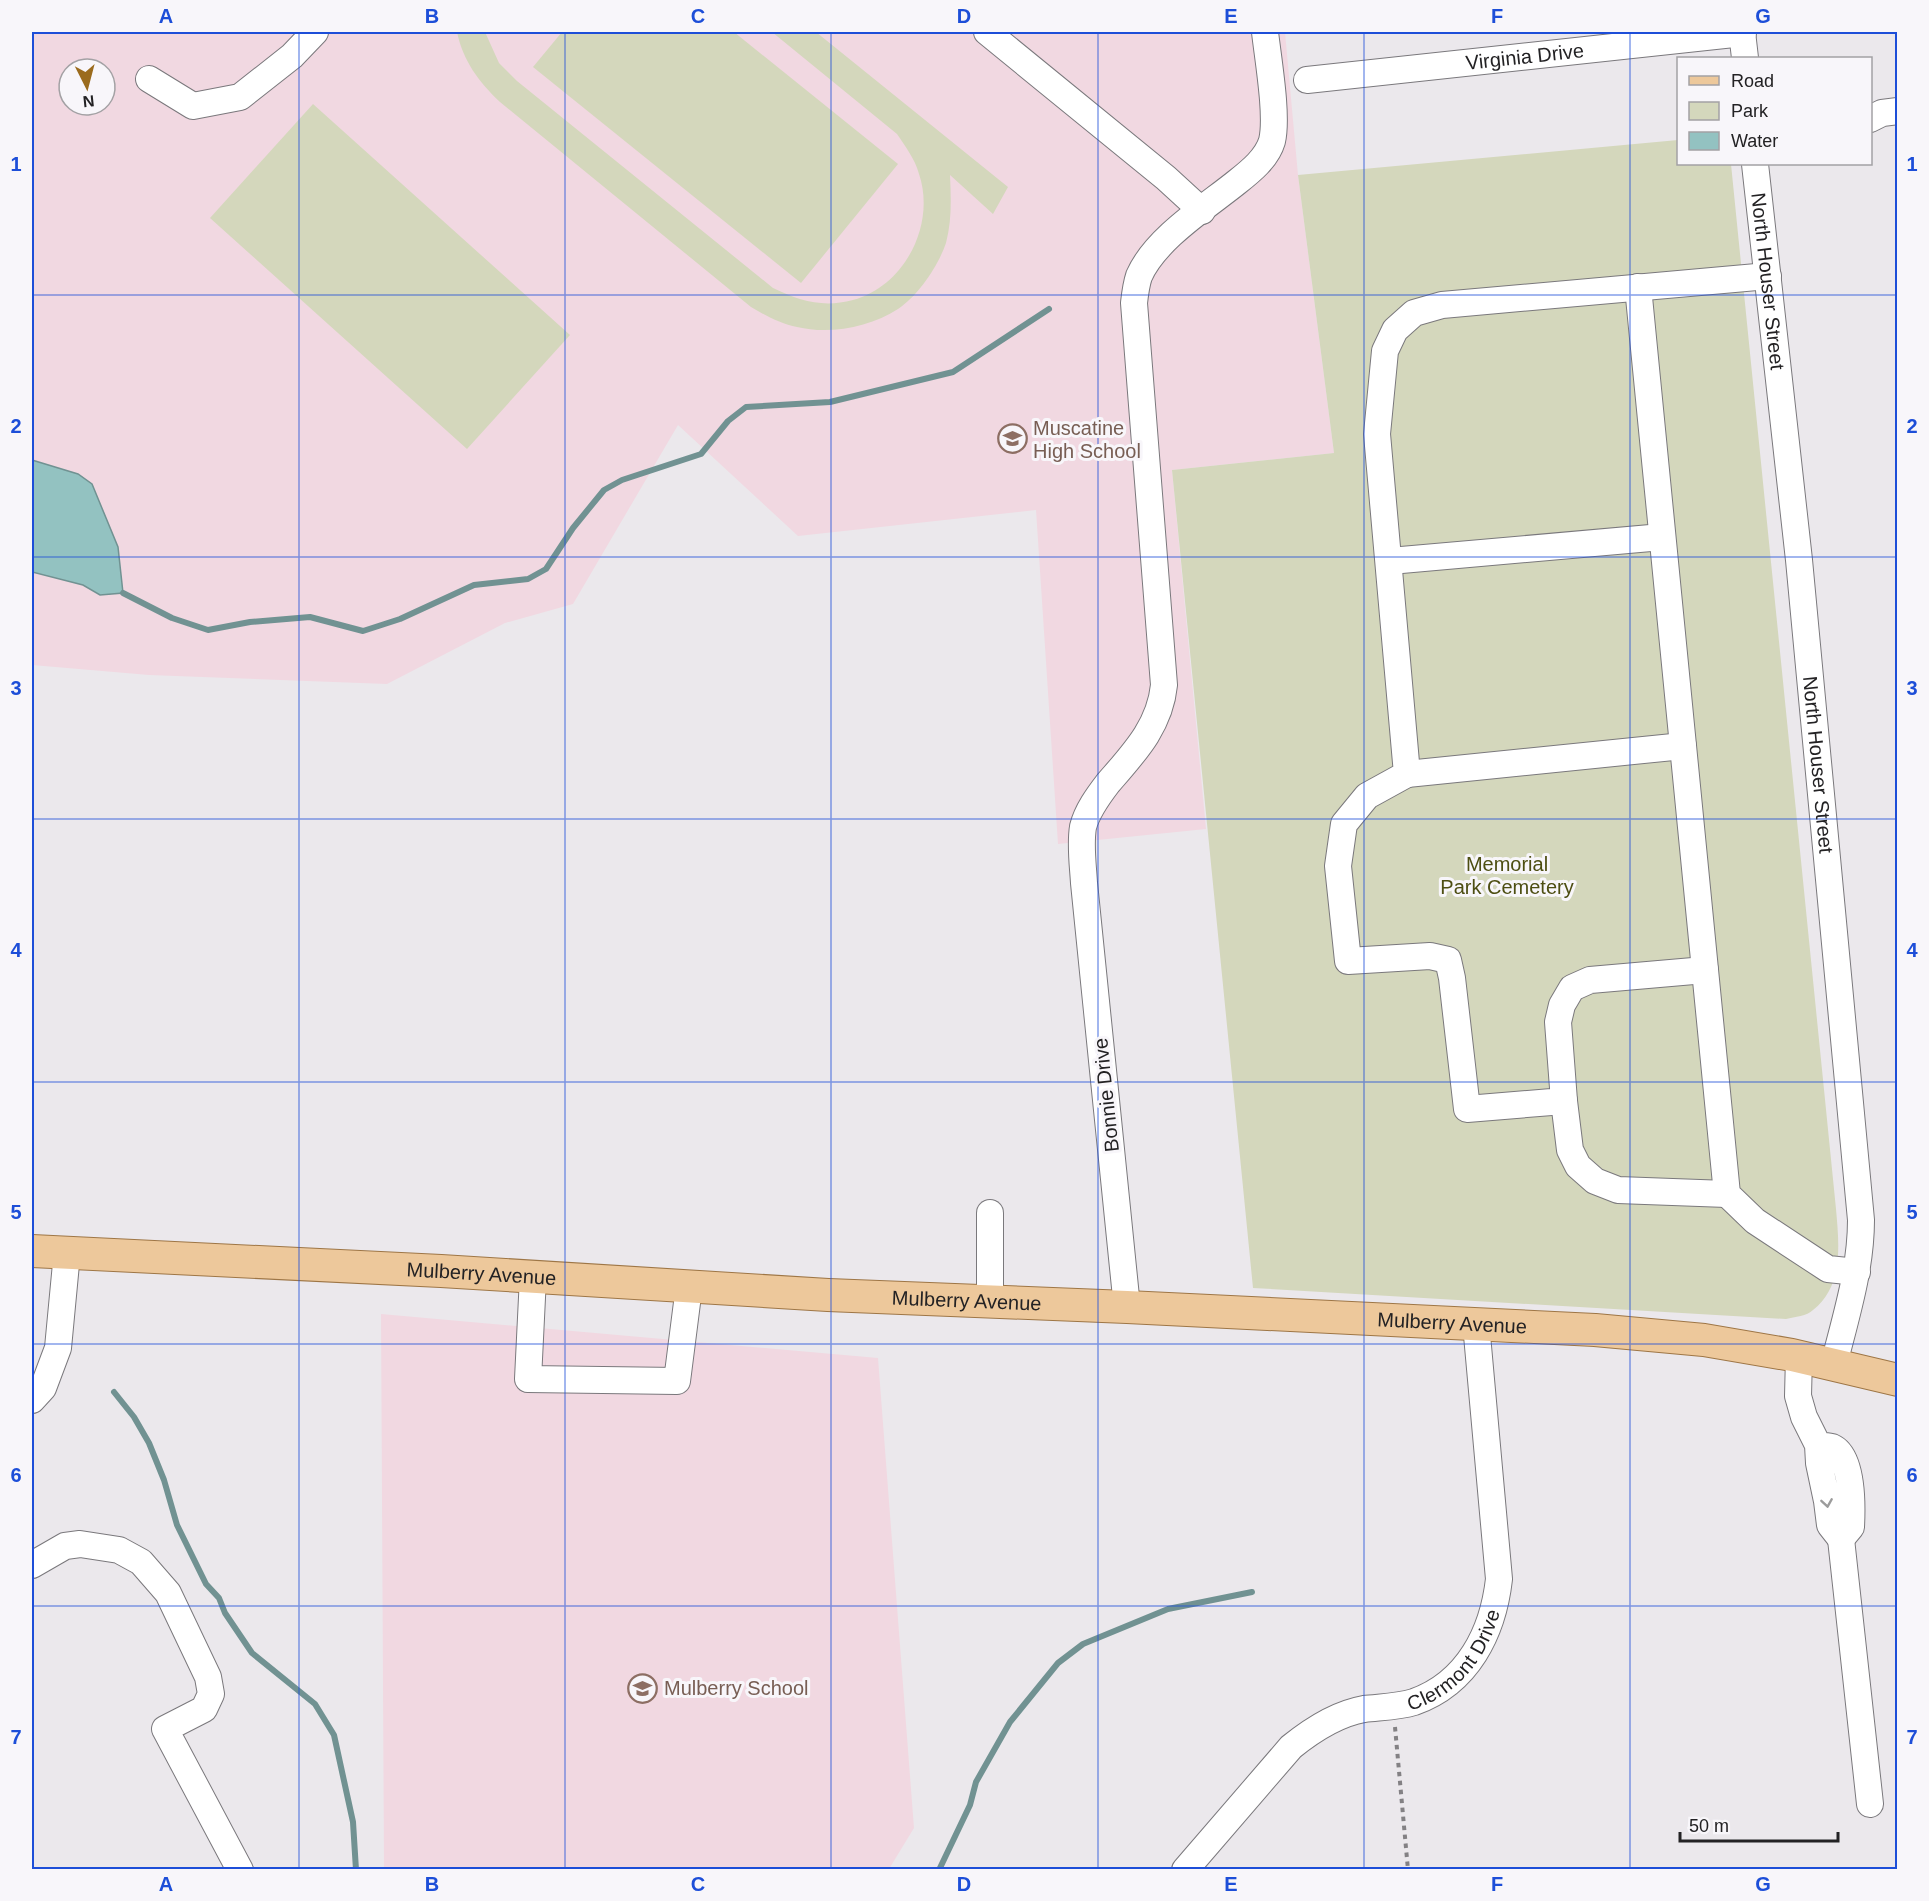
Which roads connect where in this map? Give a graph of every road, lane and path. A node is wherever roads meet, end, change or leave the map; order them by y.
1 (315, 32) edge
2 (987, 32) edge
3 (1265, 32) edge
4 (1742, 32) edge
5 (1745, 57) edge
6 (149, 79) dead end
7 (1307, 80) dead end
8 (1755, 165) edge
9 (1202, 210) junction
10 (1768, 276) junction
11 (1638, 287) junction
12 (1662, 537) junction
13 (1390, 561) junction
14 (1683, 747) junction
15 (1407, 774) junction
16 (1705, 970) junction
17 (1564, 1101) junction
18 (1727, 1194) junction
19 (990, 1213) dead end
20 (32, 1251) edge
21 (67, 1253) junction
22 (1857, 1272) junction
23 (533, 1277) junction
24 (689, 1287) junction
25 (990, 1302) junction
26 (1127, 1307) junction
27 (1476, 1324) junction
28 (1799, 1356) junction
29 (1834, 1364) junction
30 (1898, 1380) edge
31 (32, 1400) edge
32 (32, 1565) edge
33 (1392, 1706) junction
34 (1870, 1803) dead end
35 (240, 1869) edge
36 (1185, 1869) edge
37 (1408, 1869) edge

1 - 6 street
2 - 9 street
3 - 9 street, Bonnie Drive
4 - 5 street
4 - 7 street, Virginia Drive
8 - 10 street, North Houser Street
9 - 26 street, Bonnie Drive
10 - 11 street
10 - 22 street, North Houser Street
11 - 12 street
11 - 13 street
12 - 13 street
12 - 14 street
13 - 15 street
14 - 15 street
14 - 16 street
15 - 17 street
16 - 17 street
16 - 18 street
17 - 18 street
18 - 22 street
19 - 25 street
20 - 21 main road, Mulberry Avenue
21 - 23 main road, Mulberry Avenue
21 - 31 street
22 - 29 street, North Houser Street
23 - 24 main road, Mulberry Avenue
23 - 24 street
24 - 25 main road, Mulberry Avenue
25 - 26 main road, Mulberry Avenue
26 - 27 main road, Mulberry Avenue
27 - 28 main road, Mulberry Avenue
27 - 33 street, Clermont Drive
28 - 29 main road, Mulberry Avenue
28 - 34 street
29 - 30 main road, Mulberry Avenue
32 - 35 street
33 - 36 street, Clermont Drive
33 - 37 path

